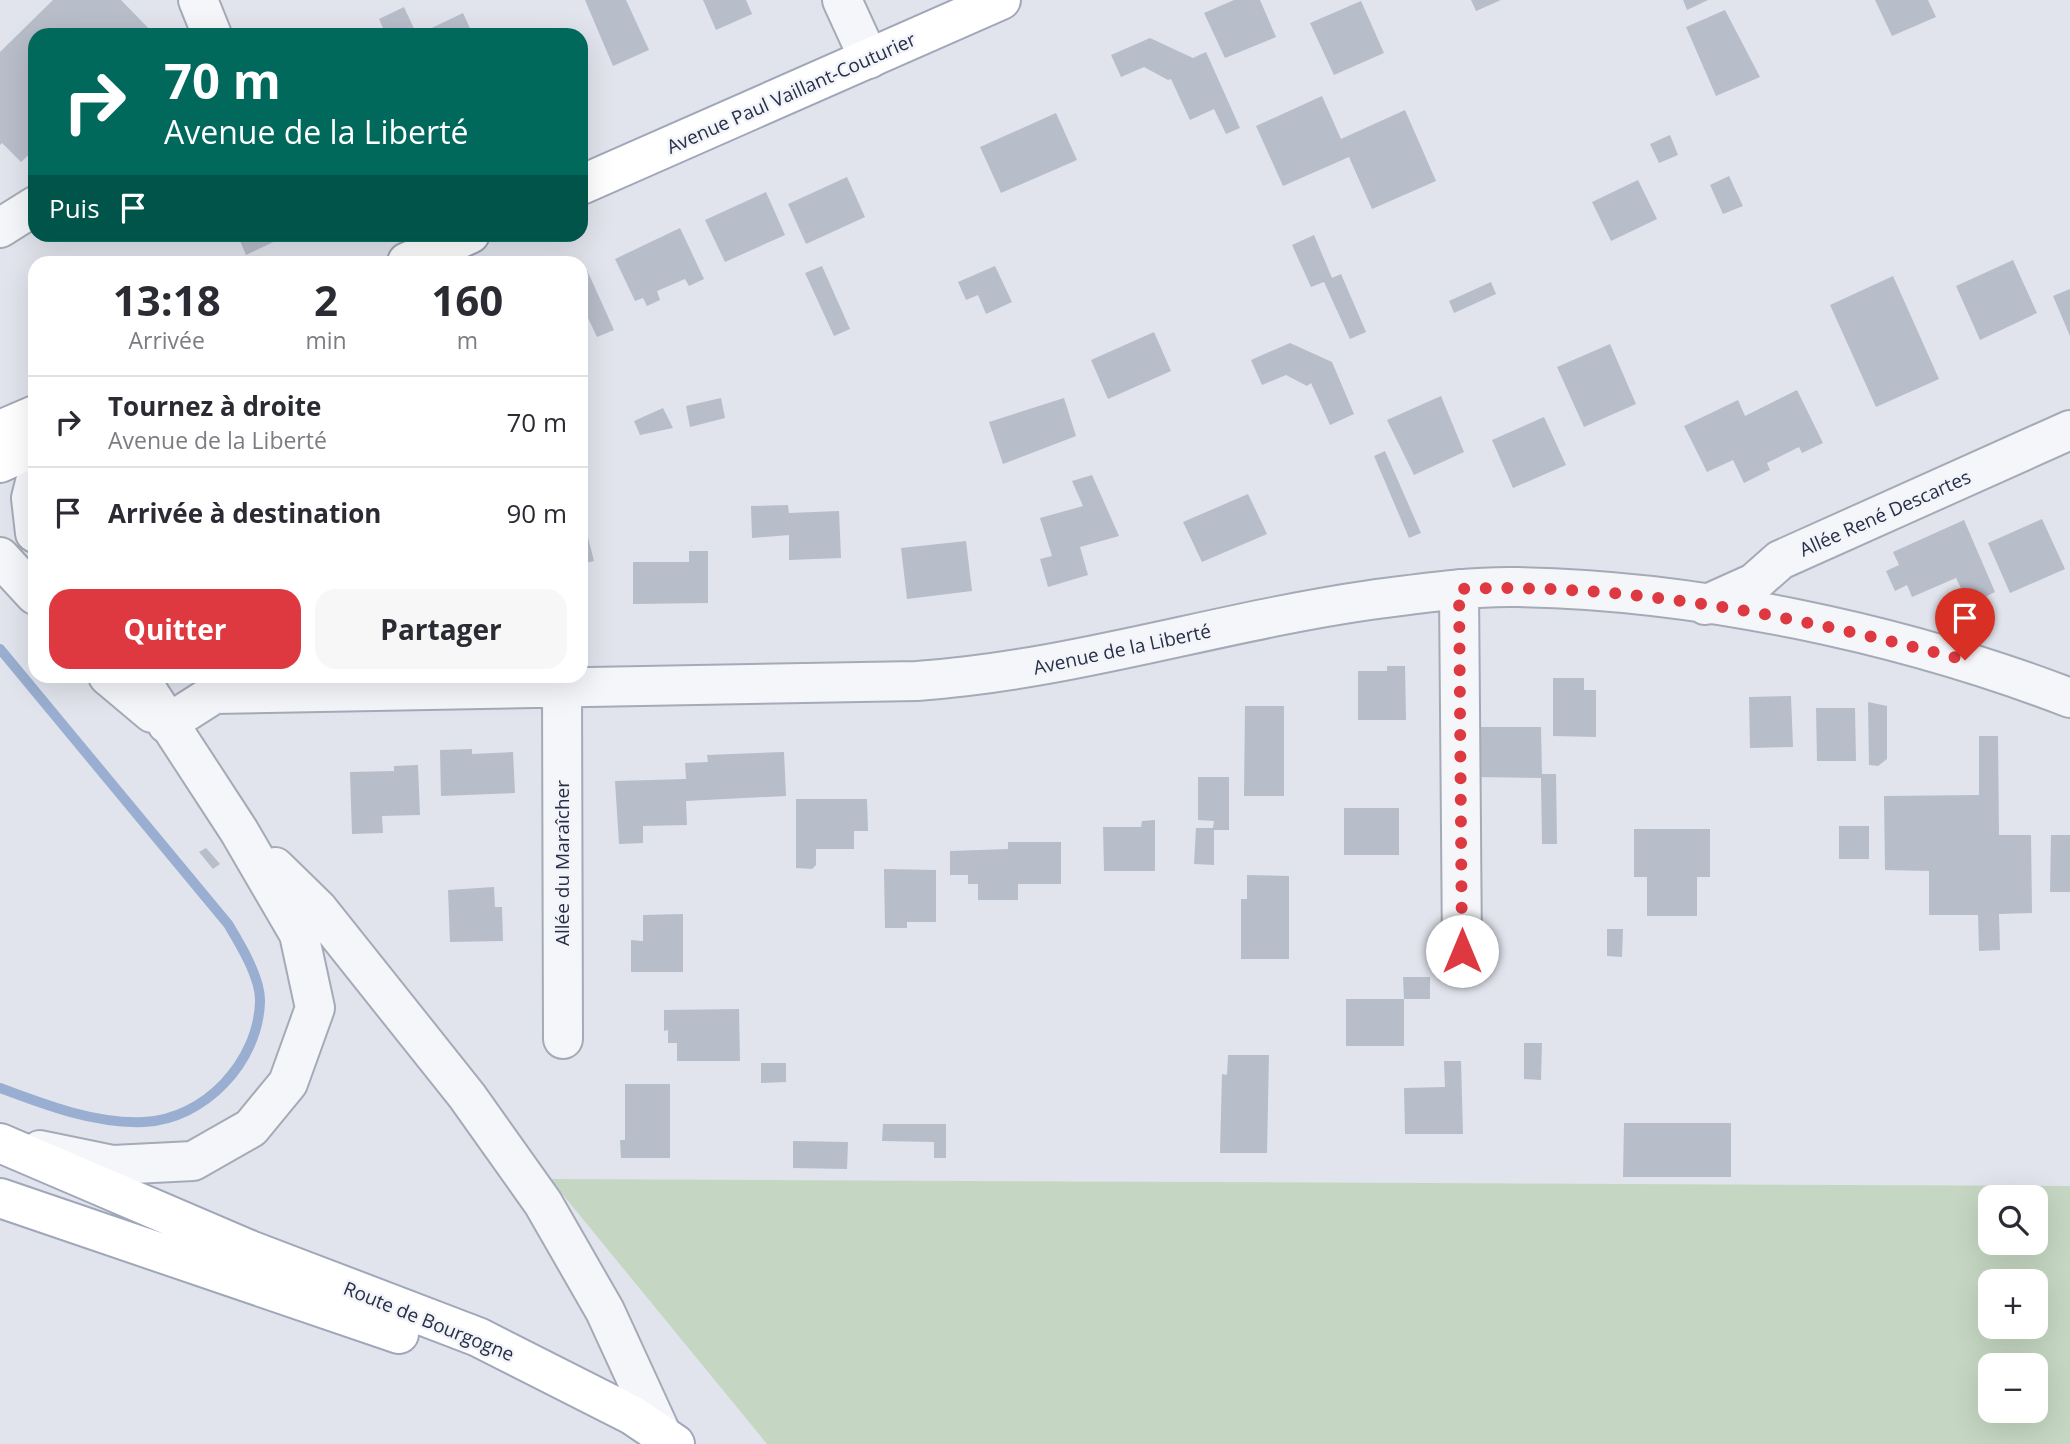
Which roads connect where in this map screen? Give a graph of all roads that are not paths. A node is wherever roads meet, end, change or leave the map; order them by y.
1 (198, 0) edge
2 (842, 0) edge
3 (1001, 0) edge
4 (209, 28) edge
5 (869, 58) junction
6 (588, 182) edge
7 (28, 210) edge
8 (0, 228) edge
9 (452, 242) edge
10 (420, 256) edge
11 (28, 418) edge
12 (0, 430) edge
13 (2070, 430) edge
14 (28, 450) edge
15 (0, 464) edge
16 (0, 557) edge
17 (28, 588) edge
18 (1459, 589) junction
19 (1705, 605) junction
20 (114, 683) edge
21 (142, 683) edge
22 (562, 688) junction
23 (2070, 698) edge
24 (167, 724) junction
25 (239, 831) junction
26 (1462, 951) dead end
27 (563, 1038) dead end
28 (0, 1142) edge
29 (0, 1175) edge
30 (0, 1198) edge
31 (250, 1250) junction
32 (656, 1430) edge

1 - 4 street
2 - 5 street
3 - 5 main road, Avenue Paul Vaillant-Couturier
5 - 6 main road, Avenue Paul Vaillant-Couturier
7 - 8 street
9 - 10 main road
11 - 12 main road
13 - 19 street, Allée René Descartes
14 - 15 main road
16 - 17 street
18 - 19 street, Avenue de la Liberté
18 - 22 street, Avenue de la Liberté
18 - 26 street
19 - 23 street, Avenue de la Liberté
20 - 24 street
21 - 24 street
22 - 24 street, Avenue de la Liberté
22 - 27 street, Allée du Maraîcher
24 - 25 street
25 - 28 street
25 - 32 street
28 - 31 main road, Route de Bourgogne
29 - 31 main road, Route de Bourgogne
30 - 32 main road
31 - 32 main road, Route de Bourgogne

